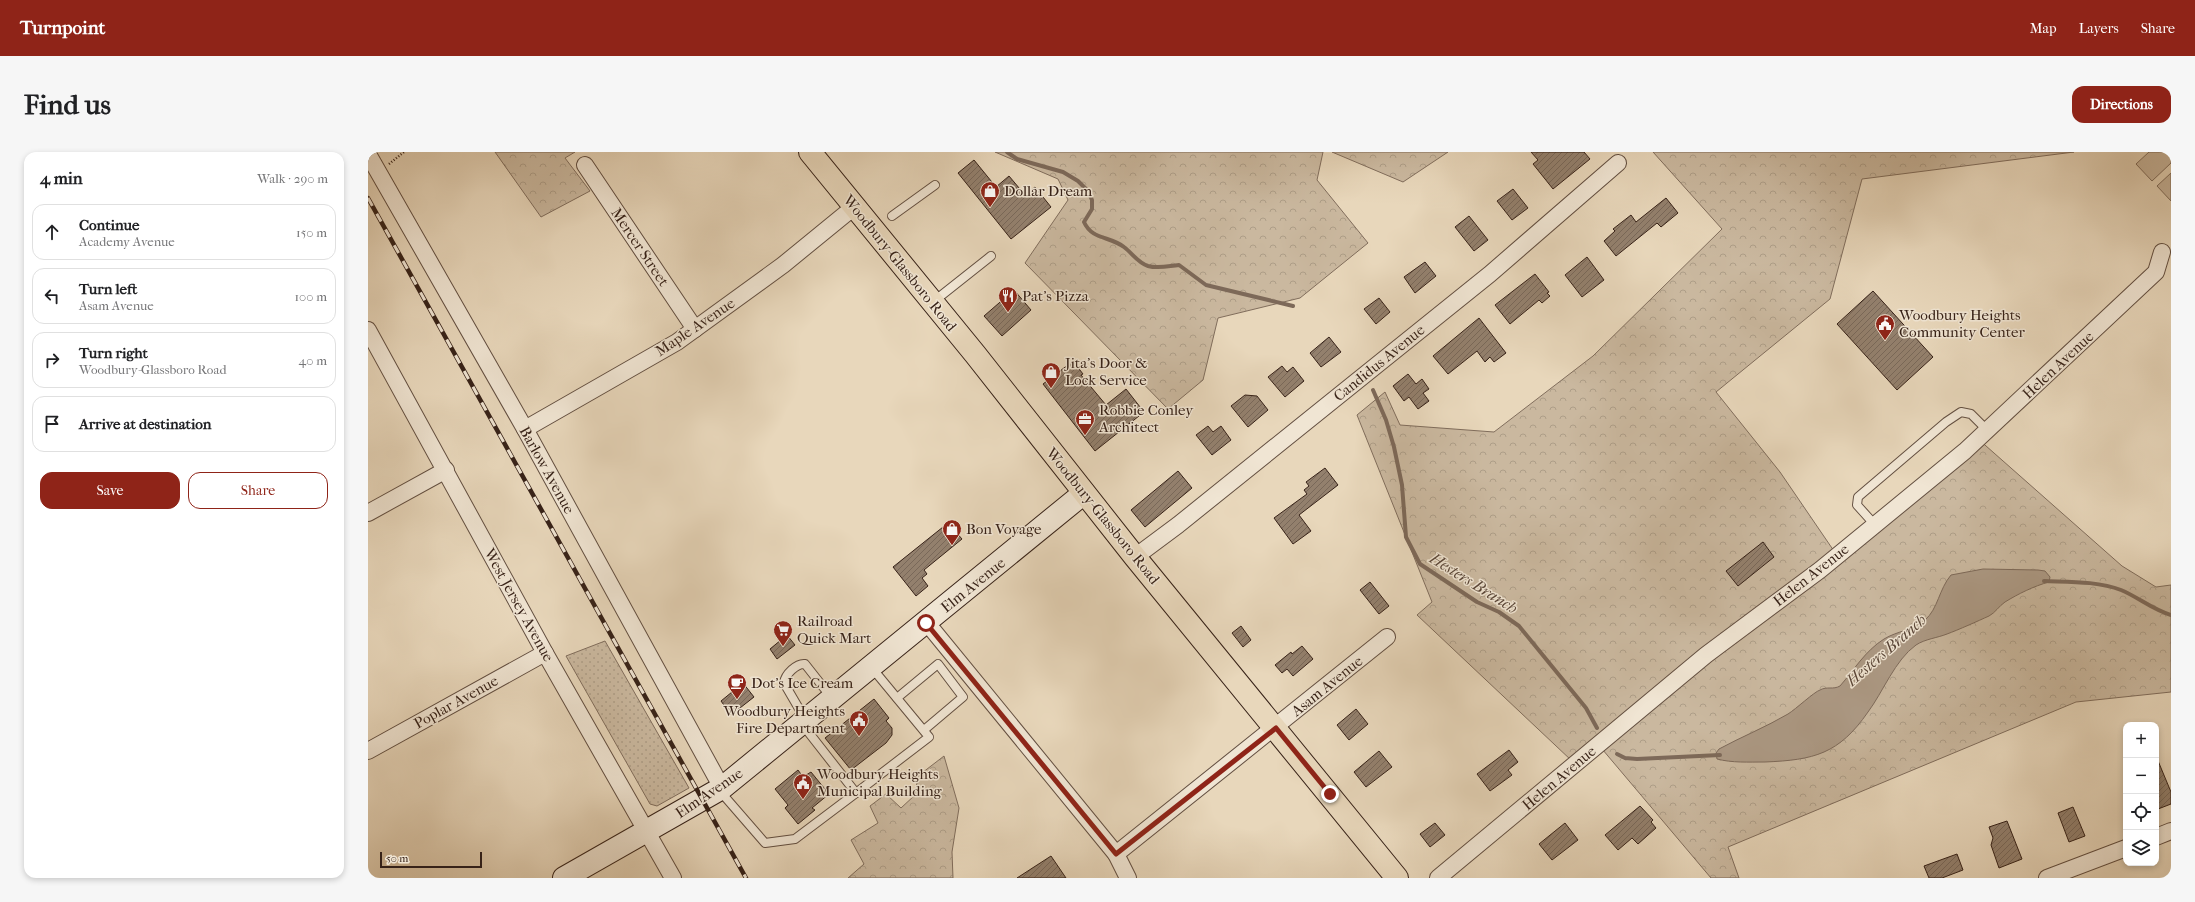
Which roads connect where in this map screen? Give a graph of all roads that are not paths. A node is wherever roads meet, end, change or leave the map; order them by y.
1 (810, 152) edge
2 (368, 154) edge
3 (1618, 163) dead end
4 (585, 165) dead end
5 (935, 185) dead end
6 (854, 207) junction
7 (892, 216) dead end
8 (2166, 251) edge
9 (991, 256) dead end
10 (932, 302) junction
11 (695, 329) junction
12 (368, 330) edge
13 (525, 429) junction
14 (1988, 431) junction
15 (446, 470) junction
16 (1084, 493) junction
17 (368, 513) edge
18 (1875, 525) junction
19 (1135, 557) junction
20 (926, 623) junction
21 (1387, 637) dead end
22 (545, 653) junction
23 (871, 667) junction
24 (832, 698) junction
25 (897, 698) junction
26 (803, 721) junction
27 (1276, 728) junction
28 (924, 730) junction
29 (368, 751) edge
30 (721, 789) junction
31 (856, 793) junction
32 (2171, 831) edge
33 (647, 832) junction
34 (2159, 836) edge
35 (2123, 849) edge
36 (1116, 854) junction
37 (564, 878) edge
38 (673, 878) edge
39 (1128, 878) edge
40 (1397, 878) edge
41 (1438, 878) edge
42 (2047, 878) edge

1 - 6 main road, Woodbury-Glassboro Road
2 - 13 street, Barlow Avenue
3 - 19 street, Candidus Avenue
4 - 11 street, Mercer Street
5 - 7 lane
6 - 10 main road, Woodbury-Glassboro Road
6 - 11 street, Maple Avenue
8 - 14 street, Helen Avenue
9 - 10 lane
10 - 16 main road, Woodbury-Glassboro Road
11 - 13 street, Maple Avenue
12 - 15 street, West Jersey Avenue
13 - 30 street, Barlow Avenue
14 - 18 street, Helen Avenue
14 - 18 lane
15 - 17 street
15 - 22 street, West Jersey Avenue
16 - 19 main road, Woodbury-Glassboro Road
16 - 20 main road, Elm Avenue
18 - 41 street, Helen Avenue
19 - 27 main road, Woodbury-Glassboro Road
20 - 23 main road, Elm Avenue
20 - 36 street
21 - 27 street, Asam Avenue
22 - 29 street, Poplar Avenue
22 - 33 street, West Jersey Avenue
23 - 24 main road, Elm Avenue
23 - 25 lane
24 - 26 main road, Elm Avenue
24 - 26 lane
25 - 28 lane
25 - 28 lane
26 - 30 main road, Elm Avenue
26 - 31 lane
27 - 36 street, Asam Avenue
27 - 40 main road, Woodbury-Glassboro Road
28 - 31 lane
30 - 31 lane
30 - 33 main road, Elm Avenue
32 - 34 street
33 - 37 main road, Elm Avenue
33 - 38 street, West Jersey Avenue
35 - 42 street
36 - 39 street

